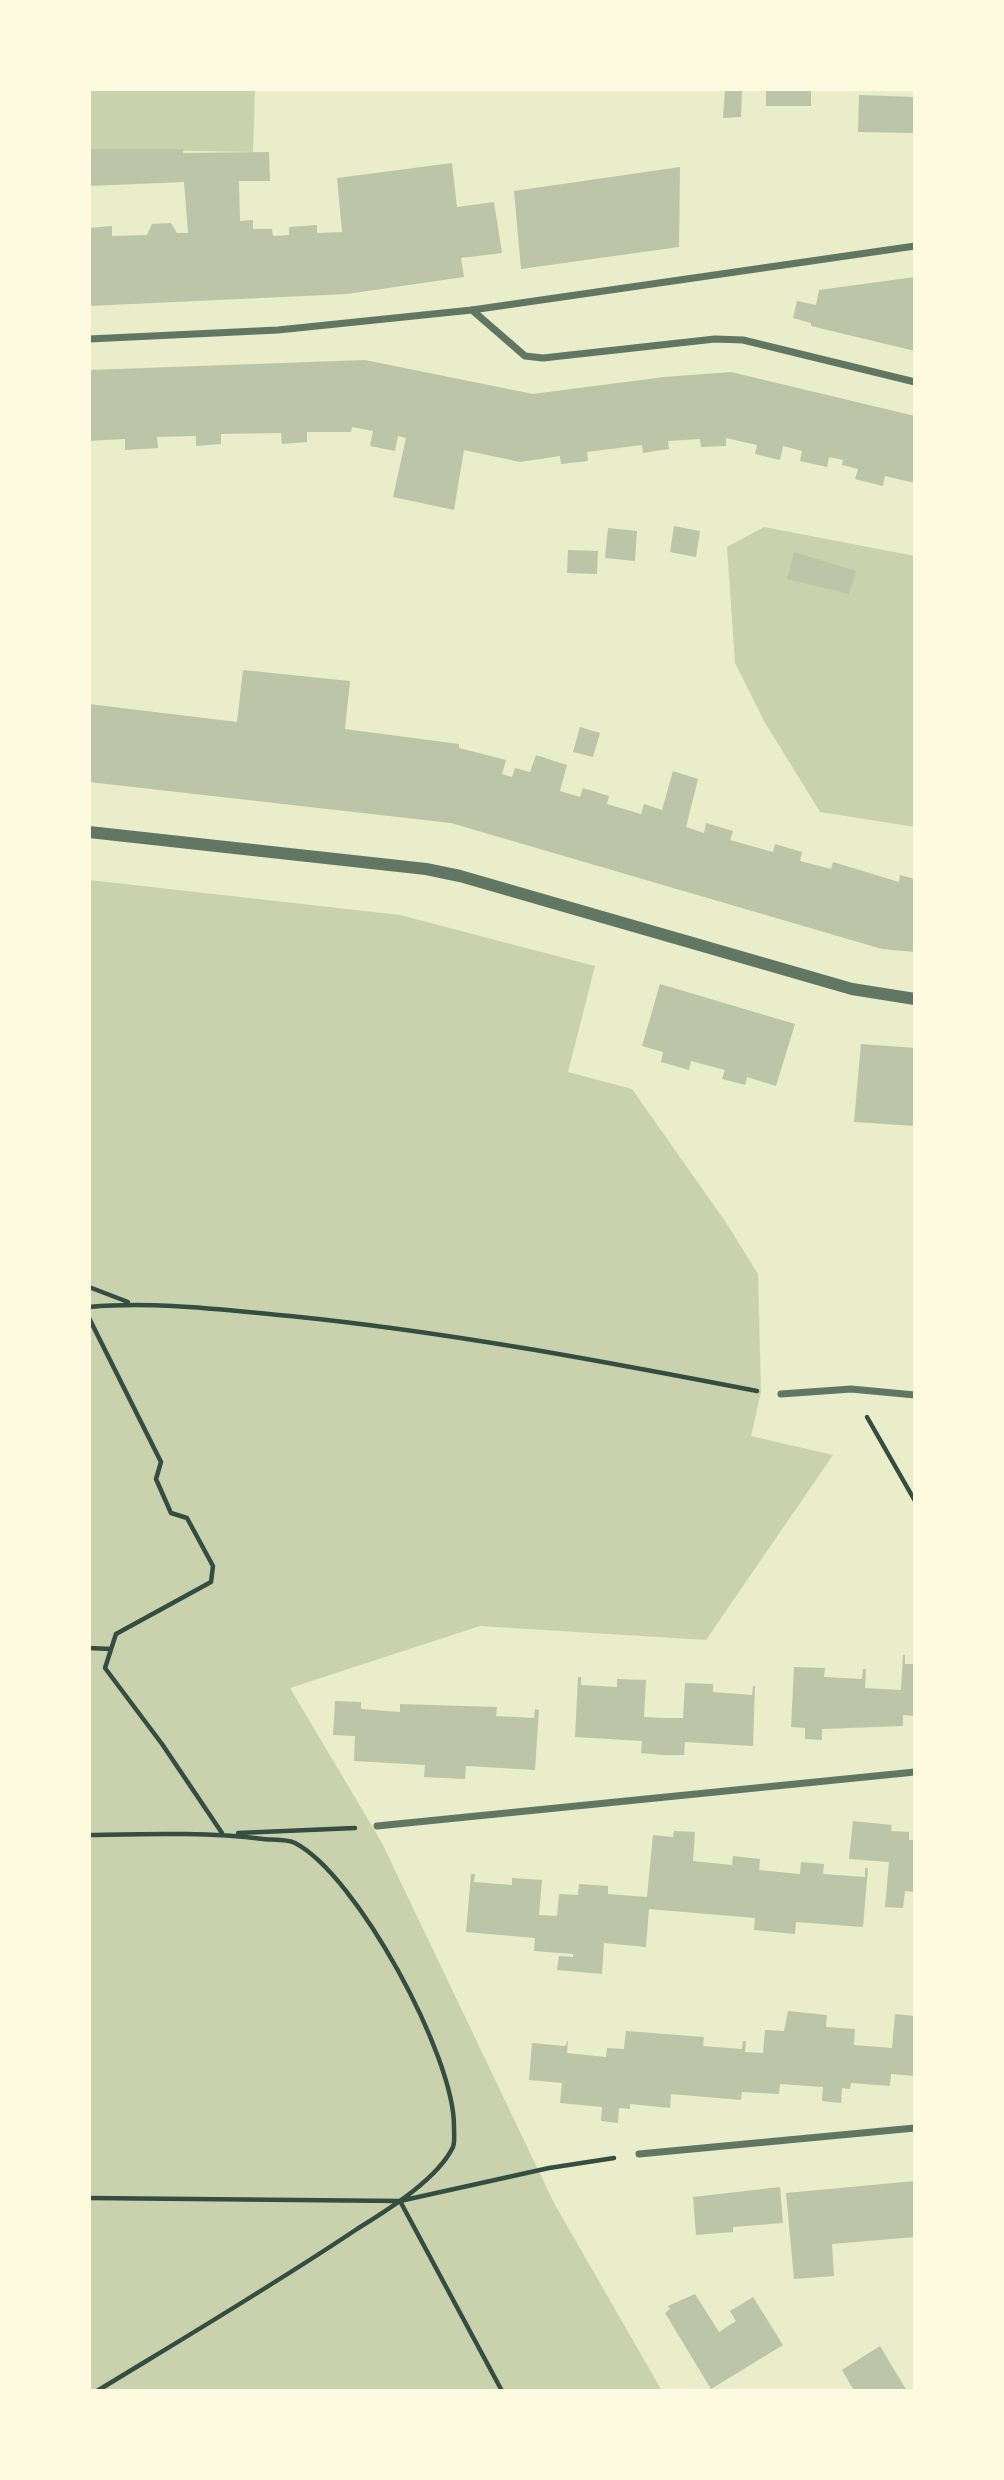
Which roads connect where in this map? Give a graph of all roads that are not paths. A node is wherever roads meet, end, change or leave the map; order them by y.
1 (915, 246) edge
2 (472, 310) junction
3 (89, 339) edge
4 (915, 382) edge
5 (89, 832) edge
6 (915, 999) edge
7 (781, 1394) road end
8 (915, 1395) edge
9 (915, 1772) edge
10 (377, 1826) dead end
11 (915, 2128) edge
12 (639, 2154) road end

1 - 2 street
2 - 3 street
2 - 4 street
5 - 6 street
7 - 8 street
9 - 10 street
11 - 12 street

